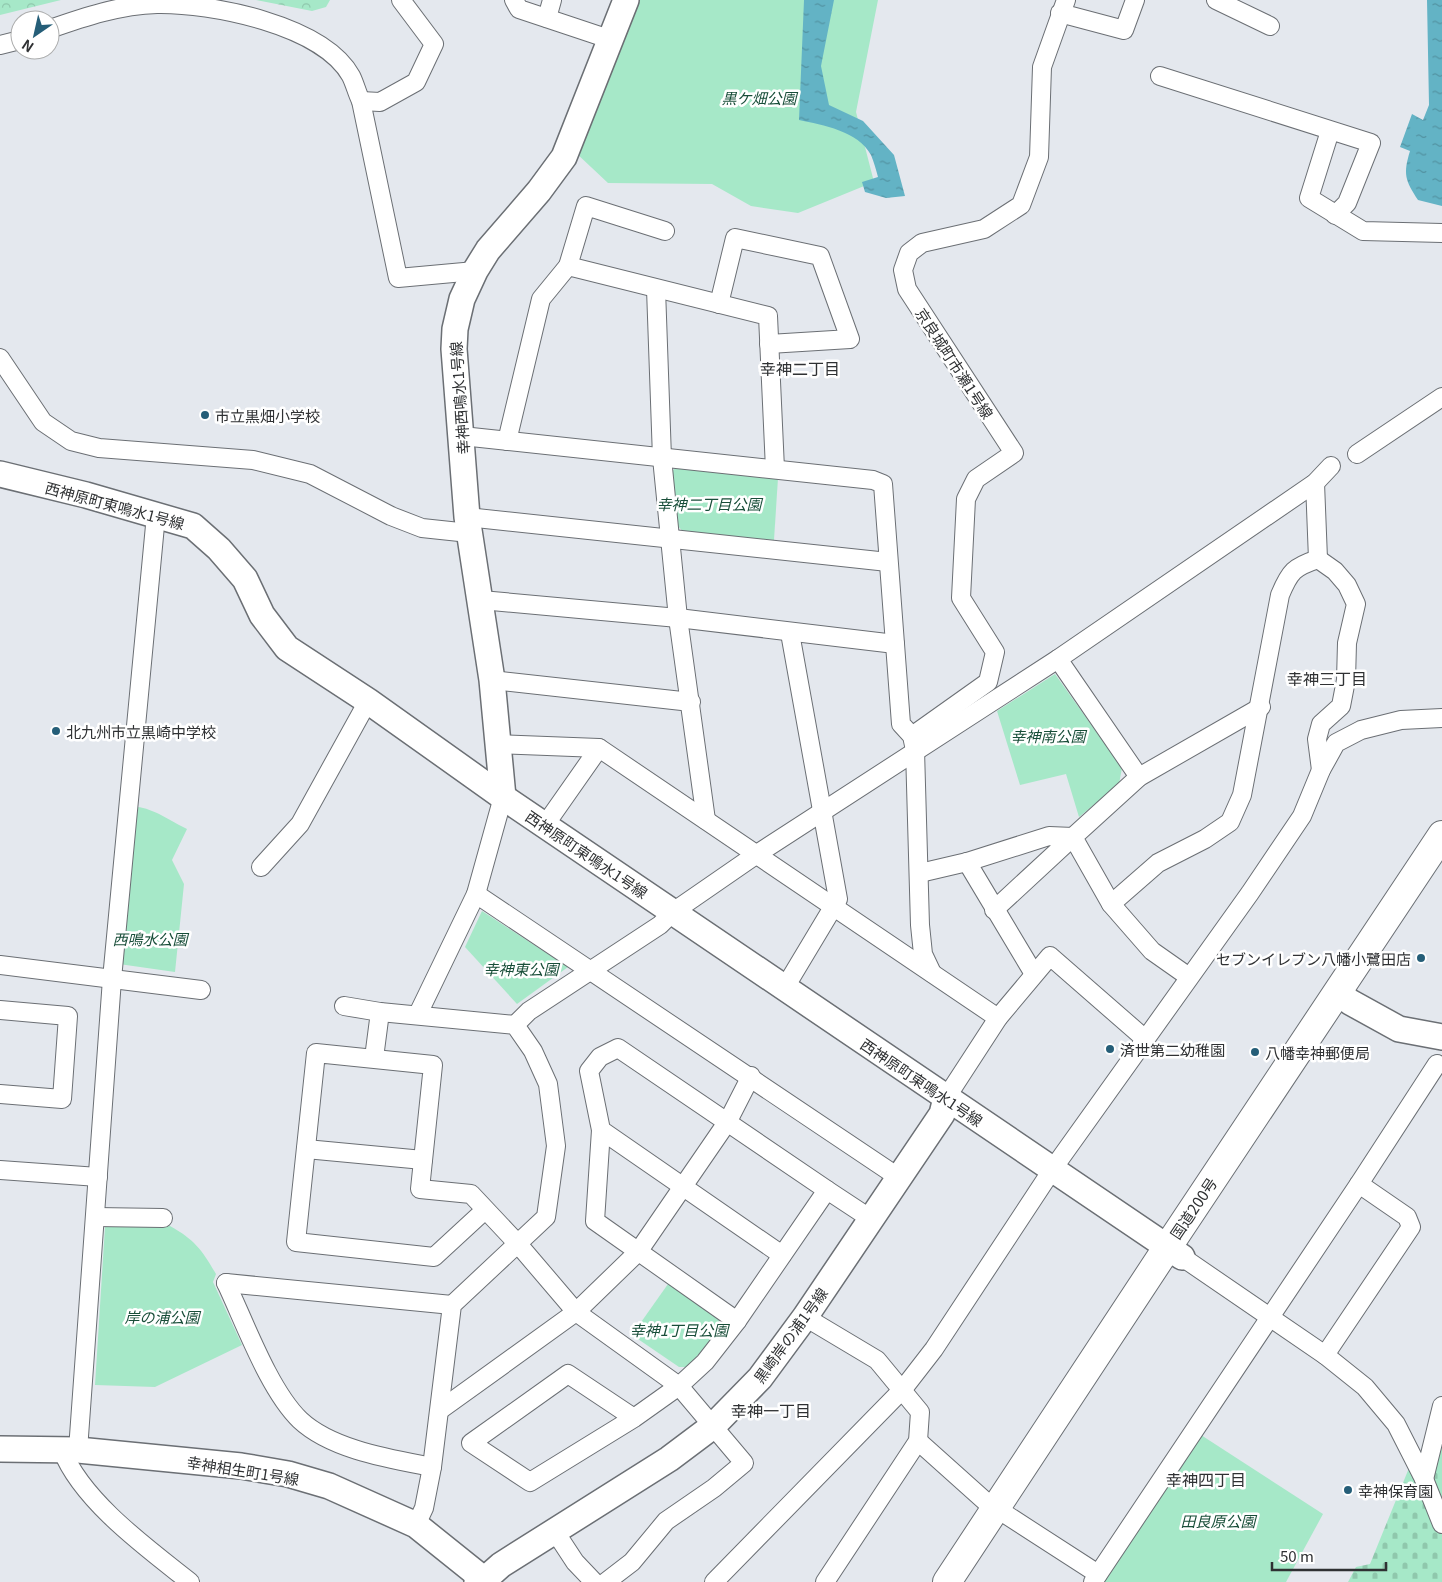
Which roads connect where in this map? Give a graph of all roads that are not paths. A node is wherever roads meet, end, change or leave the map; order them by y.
1 (401, 0) edge
2 (514, 0) edge
3 (552, 0) edge
4 (626, 0) edge
5 (1135, 0) edge
6 (1216, 0) edge
7 (1063, 7) edge
8 (547, 18) junction
9 (60, 25) edge
10 (1270, 26) dead end
11 (612, 40) junction
12 (1160, 76) dead end
13 (360, 101) junction
14 (1330, 131) junction
15 (1335, 215) junction
16 (665, 230) dead end
17 (1442, 233) edge
18 (568, 266) junction
19 (474, 271) junction
20 (656, 289) junction
21 (719, 304) junction
22 (769, 344) junction
23 (0, 358) edge
24 (1442, 397) edge
25 (462, 436) junction
26 (508, 441) junction
27 (1357, 454) dead end
28 (662, 458) junction
29 (1331, 466) dead end
30 (776, 469) junction
31 (0, 474) edge
32 (1314, 483) junction
33 (156, 515) junction
34 (468, 525) junction
35 (671, 537) junction
36 (1318, 559) junction
37 (888, 562) junction
38 (481, 600) junction
39 (678, 618) junction
40 (790, 633) junction
41 (895, 644) junction
42 (1058, 660) junction
43 (492, 680) junction
44 (368, 701) junction
45 (691, 702) junction
46 (1261, 707) junction
47 (1442, 718) edge
48 (914, 743) junction
49 (498, 744) junction
50 (598, 748) junction
51 (1321, 770) junction
52 (1139, 777) junction
53 (502, 797) junction
54 (822, 811) junction
55 (706, 820) junction
56 (545, 825) junction
57 (1442, 835) edge
58 (1073, 838) junction
59 (757, 854) junction
60 (967, 862) junction
61 (1442, 864) edge
62 (261, 867) dead end
63 (920, 873) junction
64 (476, 894) junction
65 (1111, 904) junction
66 (833, 909) junction
67 (994, 910) junction
68 (673, 912) junction
69 (0, 965) edge
70 (592, 971) junction
71 (932, 973) junction
72 (1034, 974) junction
73 (1188, 977) junction
74 (112, 979) junction
75 (784, 989) junction
76 (201, 990) dead end
77 (1344, 997) junction
78 (344, 1006) dead end
79 (0, 1010) edge
80 (380, 1012) junction
81 (418, 1014) junction
82 (998, 1018) junction
83 (515, 1025) junction
84 (1440, 1036) edge
85 (1144, 1038) junction
86 (374, 1058) junction
87 (1439, 1070) edge
88 (751, 1076) junction
89 (0, 1094) edge
90 (946, 1098) junction
91 (728, 1122) junction
92 (601, 1130) junction
93 (306, 1149) junction
94 (423, 1160) junction
95 (0, 1170) edge
96 (1052, 1170) junction
97 (98, 1177) junction
98 (898, 1177) junction
99 (1360, 1184) junction
100 (682, 1188) junction
101 (827, 1190) junction
102 (485, 1210) junction
103 (96, 1217) junction
104 (163, 1218) dead end
105 (871, 1219) junction
106 (518, 1244) junction
107 (638, 1252) junction
108 (1174, 1252) junction
109 (782, 1255) junction
110 (452, 1305) junction
111 (576, 1312) junction
112 (1269, 1316) junction
113 (806, 1317) junction
114 (737, 1321) junction
115 (1325, 1355) junction
116 (679, 1386) junction
117 (902, 1389) junction
118 (1442, 1406) edge
119 (440, 1410) junction
120 (634, 1418) junction
121 (713, 1426) junction
122 (918, 1441) junction
123 (0, 1449) edge
124 (70, 1450) junction
125 (432, 1467) junction
126 (1424, 1479) junction
127 (1002, 1513) junction
128 (1442, 1524) edge
129 (416, 1525) junction
130 (554, 1530) junction
131 (1095, 1578) edge
132 (483, 1581) edge
133 (190, 1582) edge
134 (594, 1582) edge
135 (606, 1582) edge
136 (714, 1582) edge
137 (824, 1582) edge
138 (948, 1582) edge
139 (966, 1582) edge

1 - 13 street
2 - 8 street
3 - 8 street
4 - 11 street, 幸神西鳴水1号線
5 - 7 street
6 - 10 street
7 - 48 street, 京良城町市瀬1号線
8 - 11 street
9 - 13 street
11 - 19 street, 幸神西鳴水1号線
12 - 14 street
13 - 19 street
14 - 15 street
14 - 15 street
15 - 17 street
16 - 18 street
18 - 20 street
18 - 26 street
19 - 25 street, 幸神西鳴水1号線
20 - 21 street
20 - 28 street
21 - 22 street
21 - 22 street
22 - 30 street
23 - 34 street
24 - 27 street
25 - 26 street
25 - 34 street, 幸神西鳴水1号線
26 - 28 street
28 - 30 street
28 - 35 street
29 - 32 street
30 - 37 street
31 - 33 street, 西神原町東鳴水1号線
32 - 36 street
32 - 42 street
33 - 44 street, 西神原町東鳴水1号線
33 - 74 street
34 - 35 street
34 - 38 street, 幸神西鳴水1号線
35 - 37 street
35 - 39 street
36 - 46 street
36 - 51 street
37 - 41 street
38 - 39 street
38 - 43 street, 幸神西鳴水1号線
39 - 40 street
39 - 45 street
40 - 41 street
40 - 54 street
41 - 48 street
42 - 48 street
42 - 52 street
43 - 45 street
43 - 49 street, 幸神西鳴水1号線
44 - 53 street, 西神原町東鳴水1号線
44 - 62 street
45 - 55 street
46 - 52 street
46 - 65 street
47 - 51 street
48 - 54 street
48 - 63 street
49 - 50 street
49 - 53 street, 幸神西鳴水1号線
50 - 55 street
50 - 56 street
51 - 73 street
52 - 58 street
53 - 56 street, 西神原町東鳴水1号線
53 - 64 street
54 - 59 street
54 - 66 street
55 - 59 street
56 - 68 street, 西神原町東鳴水1号線
57 - 77 highway, 国道200号
58 - 60 street
58 - 65 street
58 - 67 street
59 - 66 street
59 - 68 street
60 - 63 street
60 - 67 street
61 - 77 highway, 国道200号
63 - 71 street
64 - 70 street
64 - 81 street
65 - 73 street
66 - 71 street
66 - 75 street
67 - 72 street
68 - 70 street
68 - 75 street, 西神原町東鳴水1号線
69 - 74 street
70 - 83 street
70 - 88 street
71 - 82 street
72 - 82 street
72 - 85 street
73 - 85 street
74 - 76 street
74 - 97 street
75 - 90 street, 西神原町東鳴水1号線
77 - 84 street
77 - 108 highway, 国道200号
78 - 80 street
79 - 89 street
80 - 81 street
80 - 86 street
81 - 83 street
82 - 90 street
83 - 106 street
84 - 87 street
85 - 96 street
86 - 93 street
86 - 94 street
87 - 99 street
88 - 91 street
88 - 98 street
90 - 96 street, 西神原町東鳴水1号線
90 - 98 street, 黒崎岸の浦1号線
91 - 92 street
91 - 100 street
91 - 101 street
92 - 100 street
92 - 107 street
93 - 94 street
93 - 102 street
94 - 102 street
95 - 97 street
96 - 108 street, 西神原町東鳴水1号線
96 - 117 street
97 - 103 street
98 - 105 street, 黒崎岸の浦1号線
99 - 112 street
99 - 115 street
100 - 107 street
100 - 109 street
101 - 105 street
101 - 109 street
102 - 106 street
103 - 104 street
103 - 124 street
105 - 113 street, 黒崎岸の浦1号線
106 - 110 street
106 - 111 street
107 - 111 street
107 - 114 street
108 - 112 street
108 - 127 highway, 国道200号
109 - 114 street
110 - 119 street
110 - 125 street
111 - 116 street
111 - 119 street
112 - 115 street
112 - 131 street
113 - 117 street
113 - 121 street, 黒崎岸の浦1号線
114 - 116 street
115 - 126 street
116 - 120 street
116 - 121 street
117 - 122 street
117 - 136 street
118 - 126 street
119 - 125 street
120 - 120 street
121 - 130 street, 黒崎岸の浦1号線
121 - 135 street
122 - 127 street
122 - 137 street
123 - 124 street, 幸神相生町1号線
124 - 129 street, 幸神相生町1号線
124 - 133 street
125 - 129 street
126 - 128 street
127 - 131 street
127 - 138 highway, 国道200号
127 - 139 highway, 国道200号
129 - 132 street, 幸神相生町1号線
130 - 132 street, 黒崎岸の浦1号線
130 - 134 street

